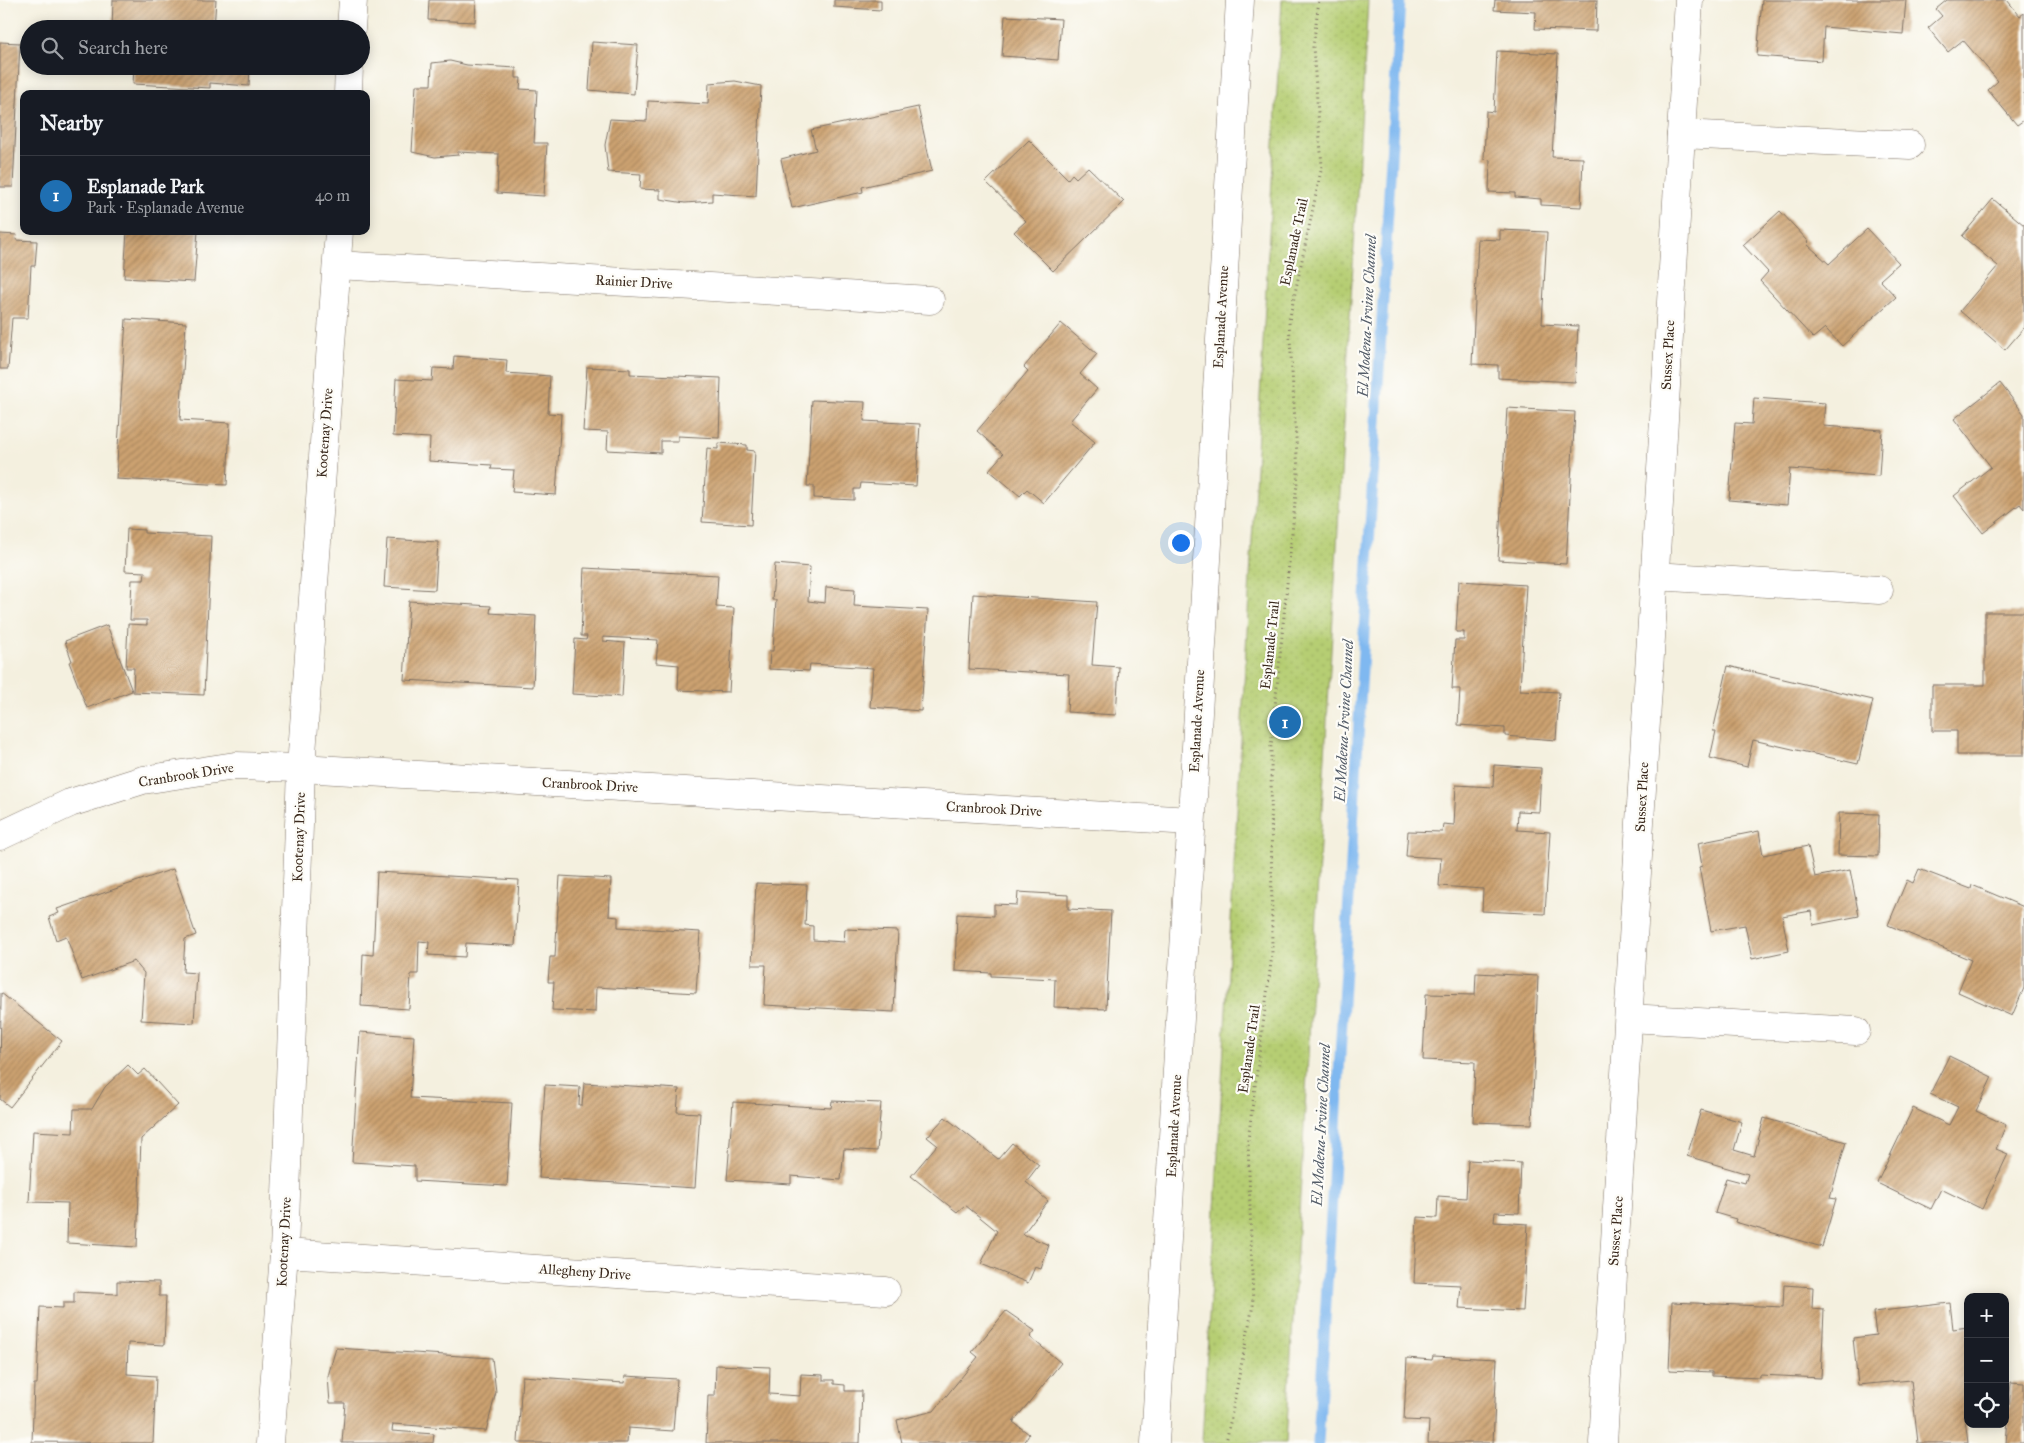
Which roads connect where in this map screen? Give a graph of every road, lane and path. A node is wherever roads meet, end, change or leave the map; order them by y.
1 (353, 0) edge
2 (1240, 0) edge
3 (1319, 0) edge
4 (1689, 0) edge
5 (352, 20) edge
6 (349, 75) edge
7 (348, 90) edge
8 (1681, 134) junction
9 (1910, 145) dead end
10 (339, 235) edge
11 (337, 265) junction
12 (930, 300) dead end
13 (1654, 576) junction
14 (1879, 590) dead end
15 (301, 768) junction
16 (1191, 821) junction
17 (0, 836) edge
18 (1629, 1018) junction
19 (1856, 1031) dead end
20 (284, 1253) junction
21 (886, 1290) dead end
22 (270, 1443) edge
23 (1155, 1443) edge
24 (1226, 1443) edge
25 (1603, 1443) edge

1 - 5 street
2 - 16 street, Esplanade Avenue
3 - 24 path, Esplanade Trail
4 - 8 street, Sussex Place
6 - 7 street
8 - 9 street
8 - 13 street, Sussex Place
10 - 11 street, Kootenay Drive
11 - 12 street, Rainier Drive
11 - 15 street, Kootenay Drive
13 - 14 street
13 - 18 street, Sussex Place
15 - 16 street, Cranbrook Drive
15 - 17 street, Cranbrook Drive
15 - 20 street, Kootenay Drive
16 - 23 street, Esplanade Avenue
18 - 19 street
18 - 25 street, Sussex Place
20 - 21 street, Allegheny Drive
20 - 22 street, Kootenay Drive

